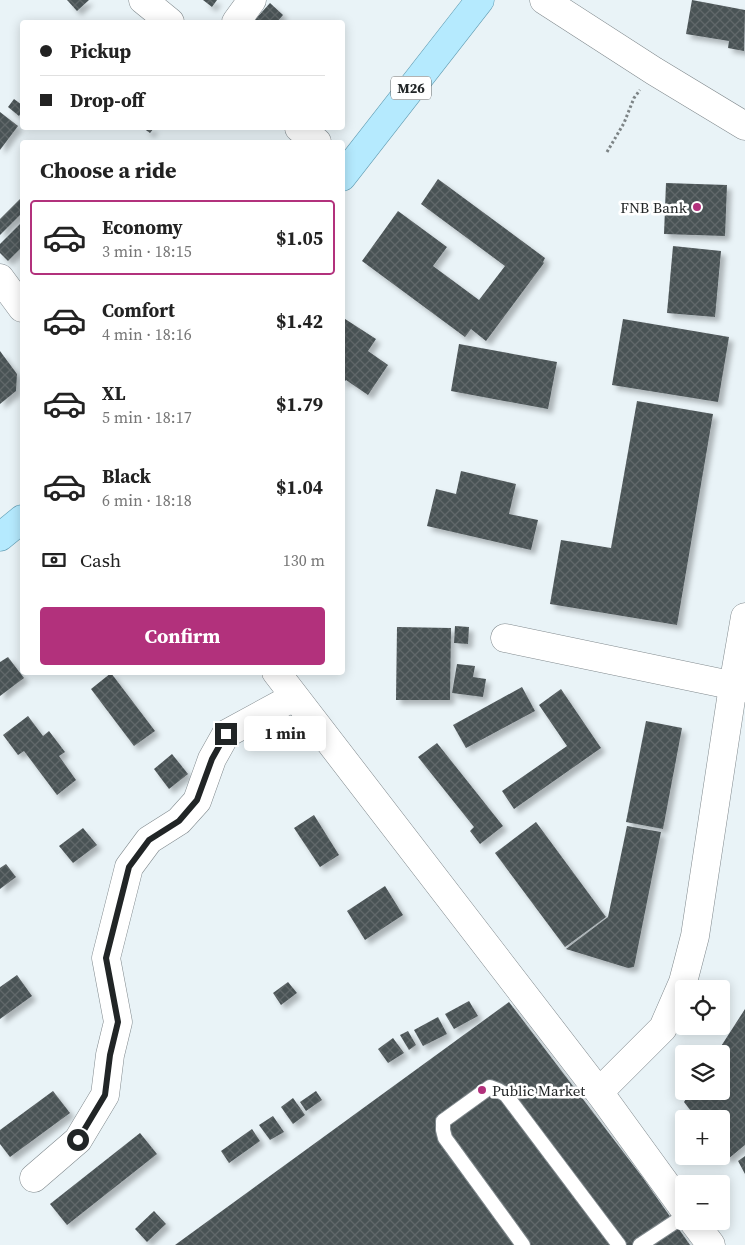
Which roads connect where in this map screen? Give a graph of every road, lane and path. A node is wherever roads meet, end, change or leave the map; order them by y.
1 (142, 0) edge
2 (252, 0) edge
3 (480, 0) edge
4 (544, 0) edge
5 (167, 20) edge
6 (237, 20) edge
7 (654, 72) junction
8 (745, 126) edge
9 (301, 130) edge
10 (314, 140) edge
11 (607, 152) dead end
12 (345, 170) edge
13 (1, 283) edge
14 (20, 306) edge
15 (20, 521) edge
16 (0, 537) edge
17 (745, 617) edge
18 (505, 638) dead end
19 (278, 675) edge
20 (739, 687) edge
21 (294, 697) junction
22 (599, 1092) junction
23 (34, 1178) dead end
24 (675, 1197) edge
25 (675, 1222) edge
26 (700, 1230) edge
27 (522, 1245) edge
28 (619, 1245) edge
29 (640, 1245) edge
30 (711, 1245) edge

1 - 5 street
2 - 6 street
3 - 12 main road, M26
4 - 7 street
7 - 8 street
7 - 11 path
9 - 10 street
13 - 14 street
15 - 16 main road
17 - 20 street
18 - 20 street
19 - 21 street
20 - 22 street
21 - 22 street
21 - 23 street
22 - 24 street
25 - 29 lane
26 - 30 street
27 - 28 lane

